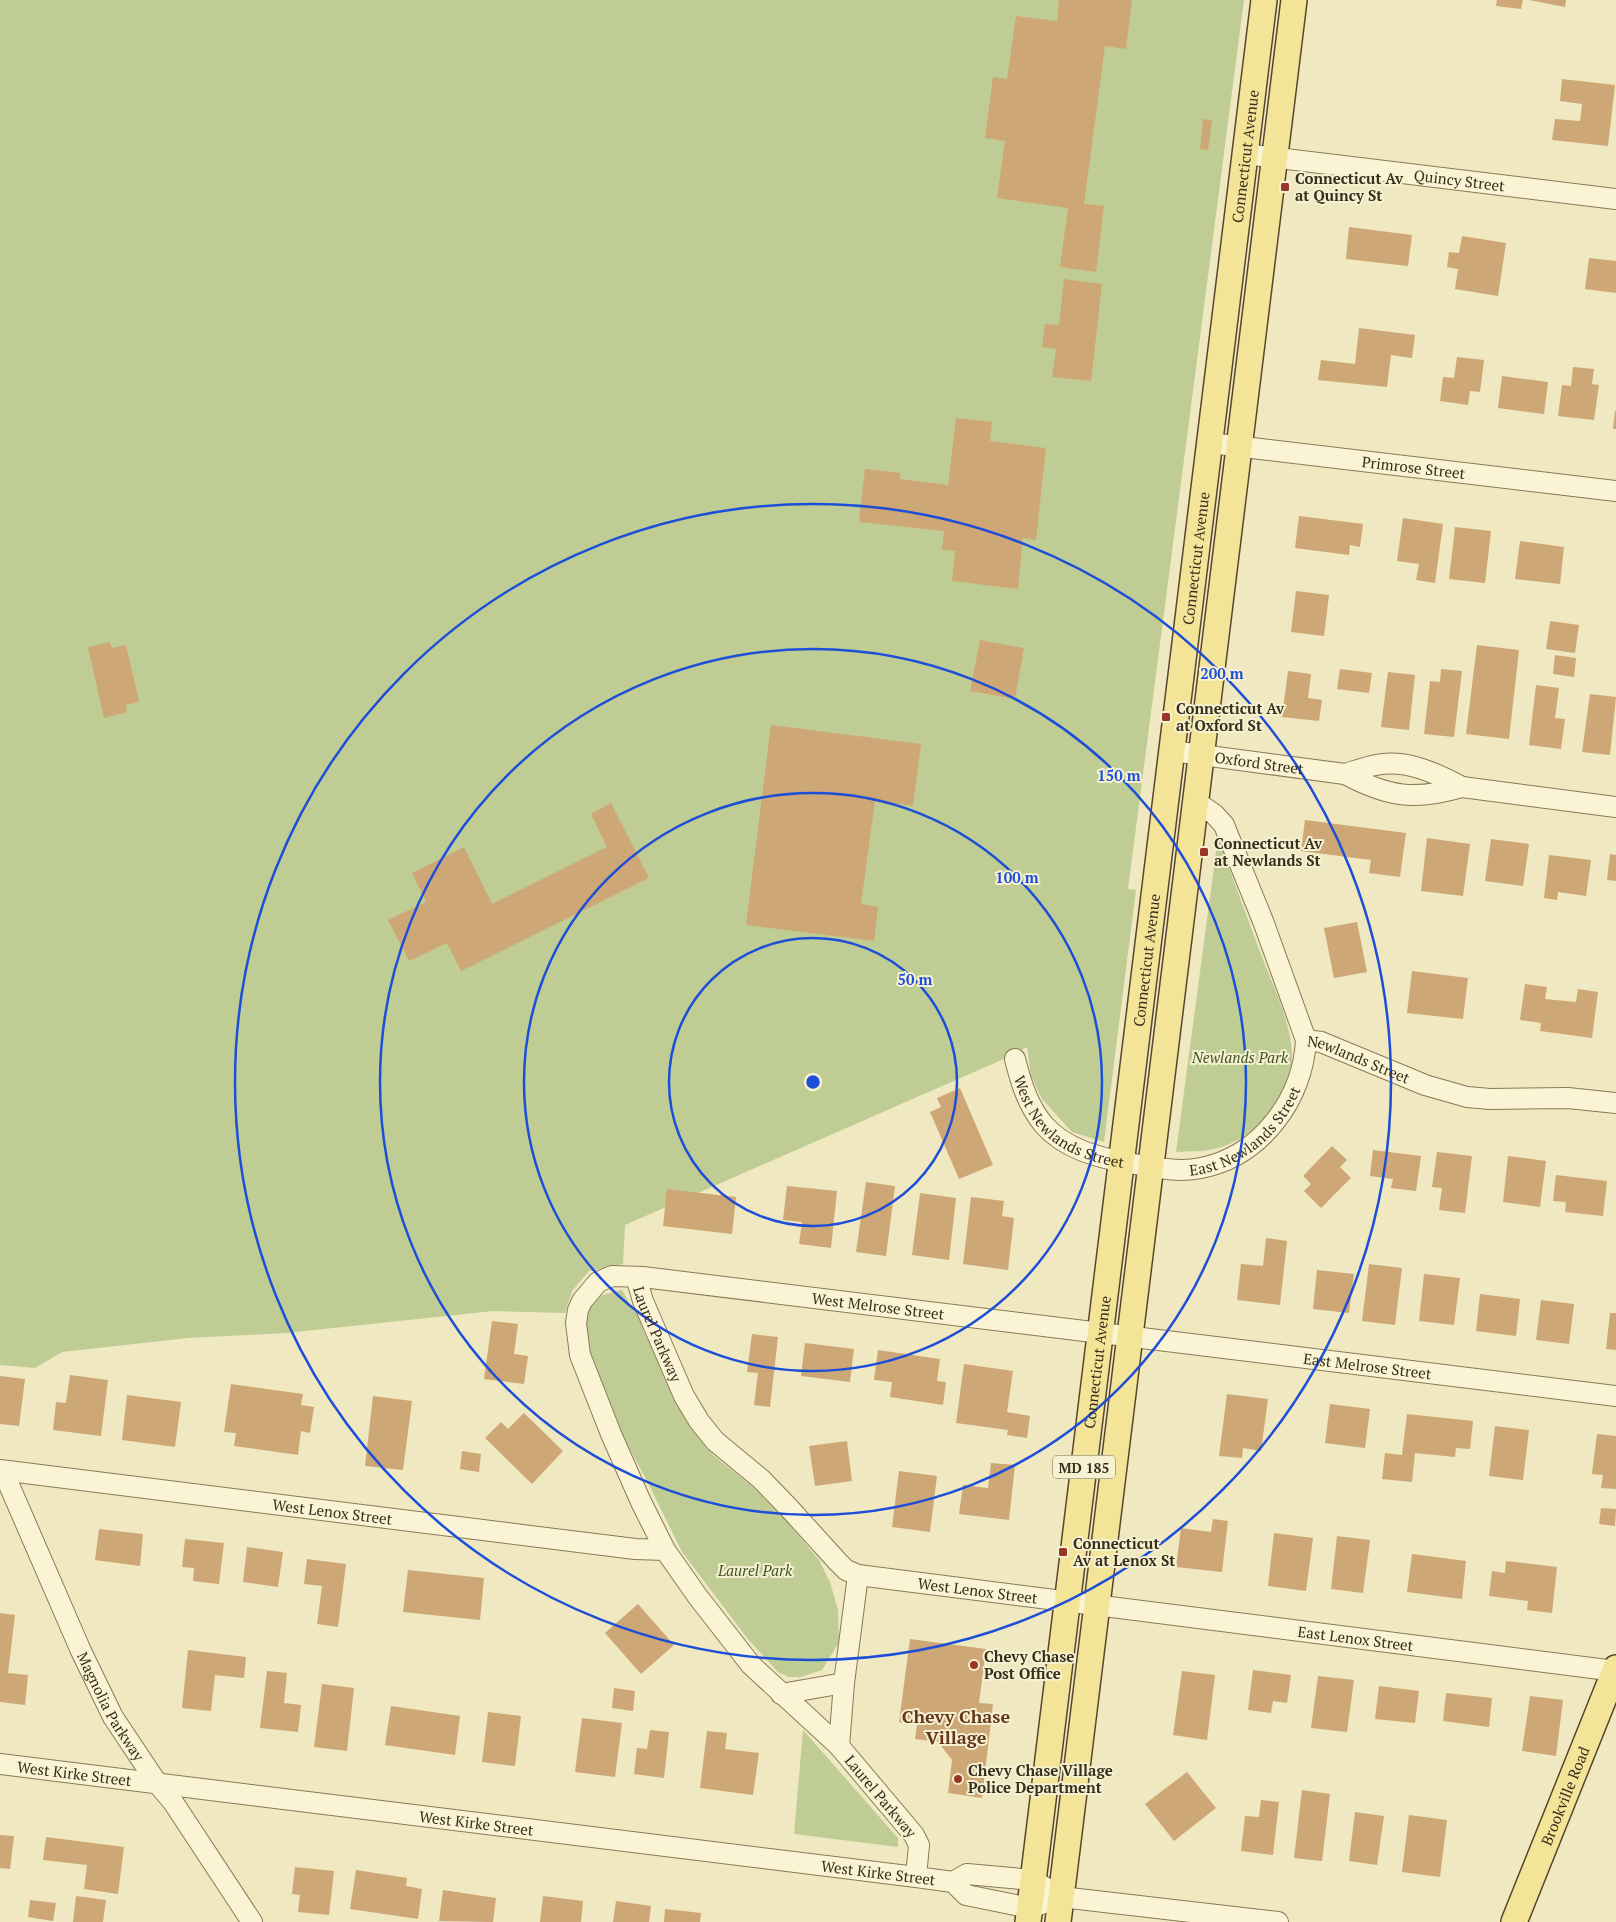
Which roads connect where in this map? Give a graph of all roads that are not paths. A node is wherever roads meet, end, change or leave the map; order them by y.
1 (1264, 0) edge
2 (1294, 0) edge
3 (1245, 154) junction
4 (1274, 158) junction
5 (1616, 199) edge
6 (1210, 443) junction
7 (1239, 446) junction
8 (1616, 491) edge
9 (1172, 751) junction
10 (1201, 755) junction
11 (1345, 774) junction
12 (1462, 787) junction
13 (1195, 801) junction
14 (1616, 807) edge
15 (1306, 1040) junction
16 (1015, 1059) dead end
17 (1616, 1103) edge
18 (1137, 1164) junction
19 (636, 1277) junction
20 (1116, 1335) junction
21 (1616, 1396) edge
22 (2, 1470) edge
23 (665, 1550) junction
24 (858, 1575) junction
25 (1067, 1601) junction
26 (1097, 1605) junction
27 (1616, 1670) edge
28 (844, 1683) junction
29 (781, 1694) junction
30 (839, 1746) junction
31 (0, 1764) edge
32 (157, 1783) junction
33 (916, 1877) junction
34 (1033, 1880) junction
35 (953, 1882) junction
36 (1061, 1897) junction
37 (1029, 1915) edge
38 (252, 1922) edge
39 (1058, 1922) edge
40 (1278, 1922) edge
41 (1514, 1922) edge

1 - 3 main road, Connecticut Avenue / MD 185
2 - 4 main road, Connecticut Avenue / MD 185
3 - 4 street, Quincy Street
3 - 6 main road, Connecticut Avenue / MD 185
4 - 5 street, Quincy Street
4 - 7 main road, Connecticut Avenue / MD 185
6 - 7 street, Primrose Street
6 - 9 main road, Connecticut Avenue / MD 185
7 - 8 street, Primrose Street
7 - 10 main road, Connecticut Avenue / MD 185
9 - 10 street, Oxford Street
9 - 18 main road, Connecticut Avenue / MD 185
10 - 11 street, Oxford Street
10 - 13 main road, Connecticut Avenue / MD 185
11 - 12 street, Oxford Street
11 - 12 street, Oxford Street
12 - 14 street, Oxford Street
13 - 15 street, Newlands Street
13 - 18 main road, Connecticut Avenue / MD 185
15 - 17 street, Newlands Street
15 - 18 street, East Newlands Street
16 - 18 street, West Newlands Street
18 - 20 main road, Connecticut Avenue / MD 185
19 - 20 street, West Melrose Street
19 - 23 street, Laurel Parkway
19 - 24 street, Laurel Parkway
20 - 21 street, East Melrose Street
20 - 25 main road, Connecticut Avenue / MD 185
20 - 26 main road, Connecticut Avenue / MD 185
22 - 23 street, West Lenox Street
22 - 32 street, Magnolia Parkway
23 - 29 street, Laurel Parkway
24 - 25 street, West Lenox Street
24 - 28 street, Laurel Parkway
25 - 26 street, West Lenox Street
25 - 34 main road, Connecticut Avenue / MD 185
26 - 27 street, East Lenox Street
26 - 36 main road, Connecticut Avenue / MD 185
27 - 41 main road, Brookville Road
28 - 29 street
28 - 30 street, Laurel Parkway
29 - 30 street, Laurel Parkway
30 - 33 street, Laurel Parkway
31 - 32 street, West Kirke Street
32 - 33 street, West Kirke Street
32 - 38 street, Magnolia Parkway
33 - 35 street, West Kirke Street
34 - 35 street, West Kirke Street
34 - 36 street, West Kirke Street
34 - 37 main road, Connecticut Avenue / MD 185
35 - 37 street, West Kirke Street
36 - 37 street
36 - 39 main road, Connecticut Avenue / MD 185
36 - 40 street

